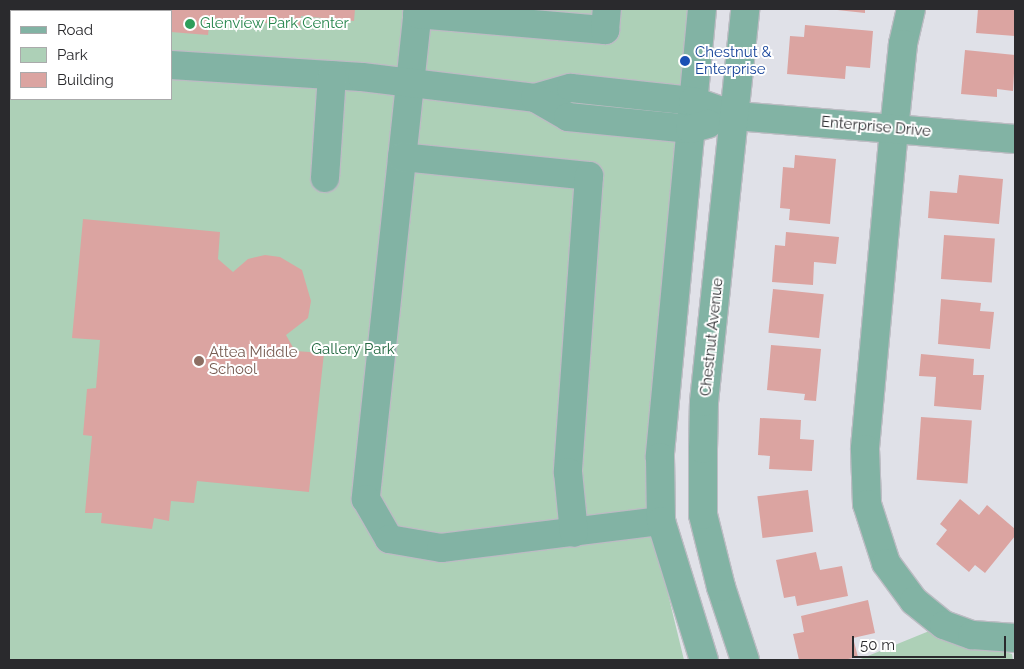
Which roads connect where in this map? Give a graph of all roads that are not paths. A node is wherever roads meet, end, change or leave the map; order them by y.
1 (607, 9) edge
2 (702, 9) edge
3 (745, 9) edge
4 (911, 9) edge
5 (418, 12) edge
6 (172, 65) edge
7 (332, 75) junction
8 (411, 81) junction
9 (535, 98) junction
10 (692, 101) junction
11 (736, 116) junction
12 (690, 129) junction
13 (894, 129) junction
14 (1015, 139) edge
15 (402, 158) junction
16 (325, 178) dead end
17 (661, 521) junction
18 (574, 533) junction
19 (1015, 638) edge
20 (704, 660) edge
21 (745, 660) edge

1 - 5 street
2 - 10 street
3 - 11 street, Chestnut Avenue
4 - 13 street
5 - 8 street
6 - 7 street
7 - 8 street
7 - 16 street
8 - 9 street
8 - 15 street
9 - 10 street
9 - 12 street
10 - 11 street
10 - 12 street
11 - 12 street
11 - 13 street, Enterprise Drive
11 - 21 street, Chestnut Avenue
12 - 17 street
13 - 14 street, Enterprise Drive
13 - 19 street
15 - 18 street
15 - 18 street
17 - 18 street
17 - 20 street

